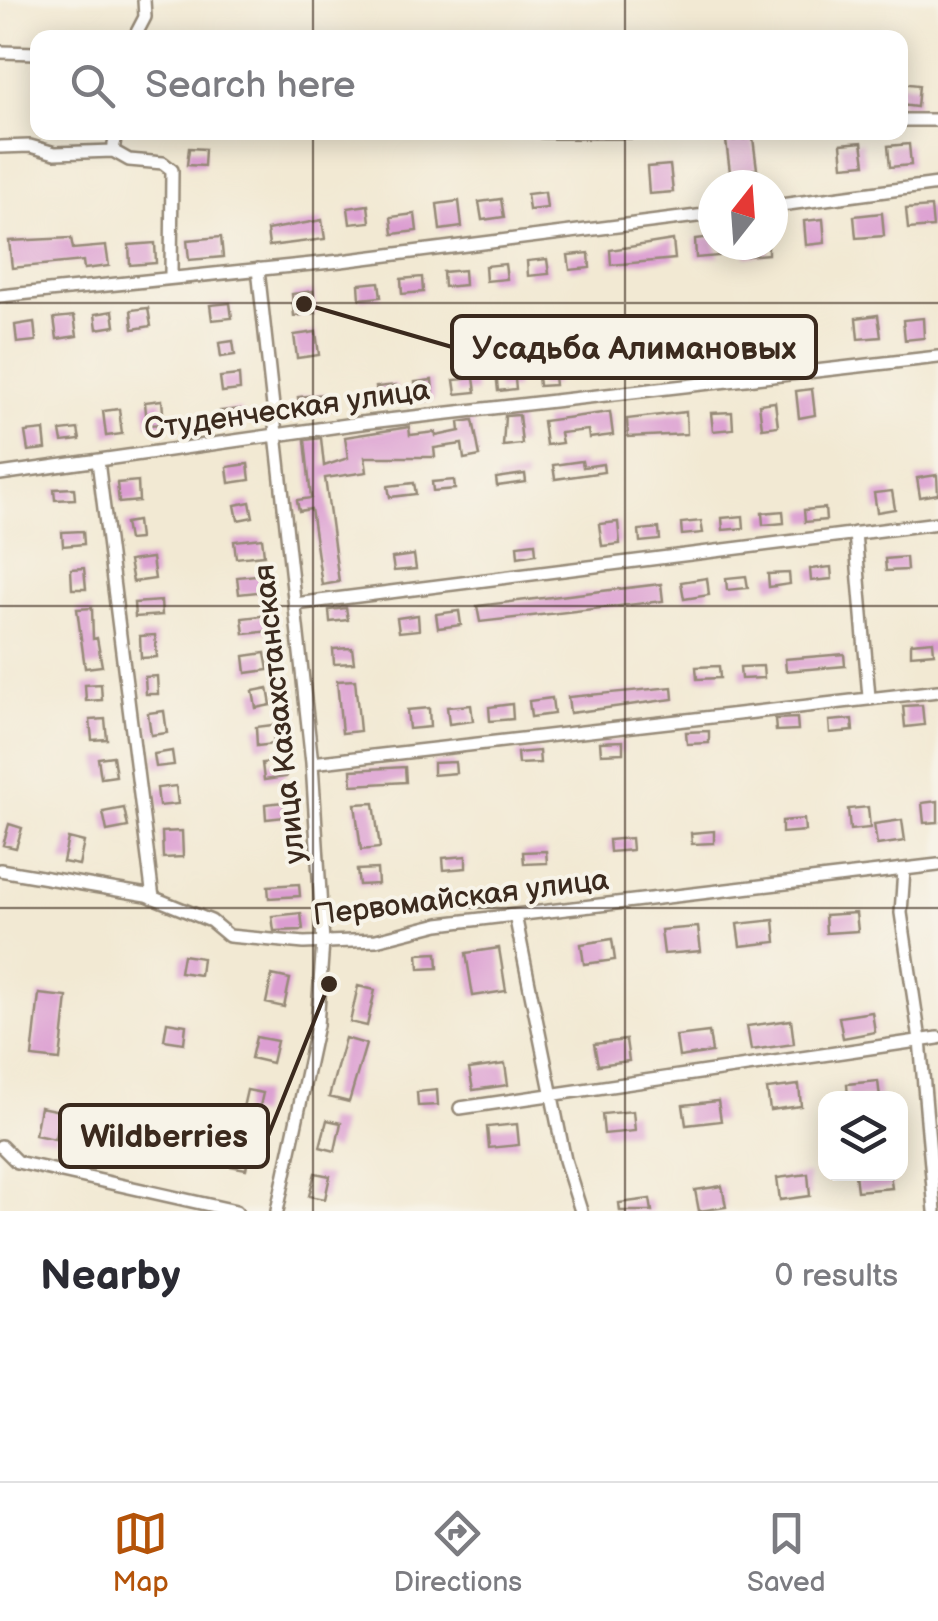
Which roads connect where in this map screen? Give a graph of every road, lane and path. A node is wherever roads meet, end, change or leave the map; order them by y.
1 (144, 0) edge
2 (138, 30) edge
3 (0, 52) edge
4 (30, 53) edge
5 (908, 120) edge
6 (938, 120) edge
7 (115, 140) edge
8 (0, 147) edge
9 (113, 151) junction
10 (938, 184) edge
11 (788, 204) edge
12 (698, 216) edge
13 (258, 270) junction
14 (171, 276) junction
15 (0, 296) edge
16 (938, 357) edge
17 (276, 434) junction
18 (98, 461) junction
19 (0, 474) edge
20 (938, 523) edge
21 (855, 533) junction
22 (295, 604) junction
23 (938, 691) edge
24 (869, 697) junction
25 (312, 763) junction
26 (938, 865) edge
27 (0, 870) edge
28 (904, 870) junction
29 (153, 898) junction
30 (516, 915) junction
31 (324, 942) junction
32 (938, 1038) edge
33 (920, 1040) junction
34 (554, 1094) junction
35 (460, 1108) dead end
36 (0, 1144) edge
37 (236, 1211) edge
38 (277, 1211) edge
39 (580, 1211) edge
40 (935, 1211) edge

1 - 2 street
3 - 4 street
5 - 6 street
7 - 9 street
8 - 9 street
9 - 14 street
10 - 11 street
12 - 13 street
13 - 14 street
13 - 17 street, улица Казахстанская
14 - 15 street
16 - 17 street, Студенческая улица
17 - 18 street, Студенческая улица
17 - 22 street, улица Казахстанская
18 - 19 street, Студенческая улица
18 - 29 street
20 - 21 street
21 - 22 street
21 - 24 street
22 - 25 street, улица Казахстанская
23 - 24 street
24 - 25 street
25 - 31 street, улица Казахстанская
26 - 28 street, Первомайская улица
27 - 29 street, Первомайская улица
28 - 30 street, Первомайская улица
28 - 33 street
29 - 31 street, Первомайская улица
30 - 31 street, Первомайская улица
30 - 34 street
31 - 38 street, улица Казахстанская
32 - 33 street
33 - 34 street
33 - 40 street
34 - 35 street
34 - 39 street
36 - 37 street

